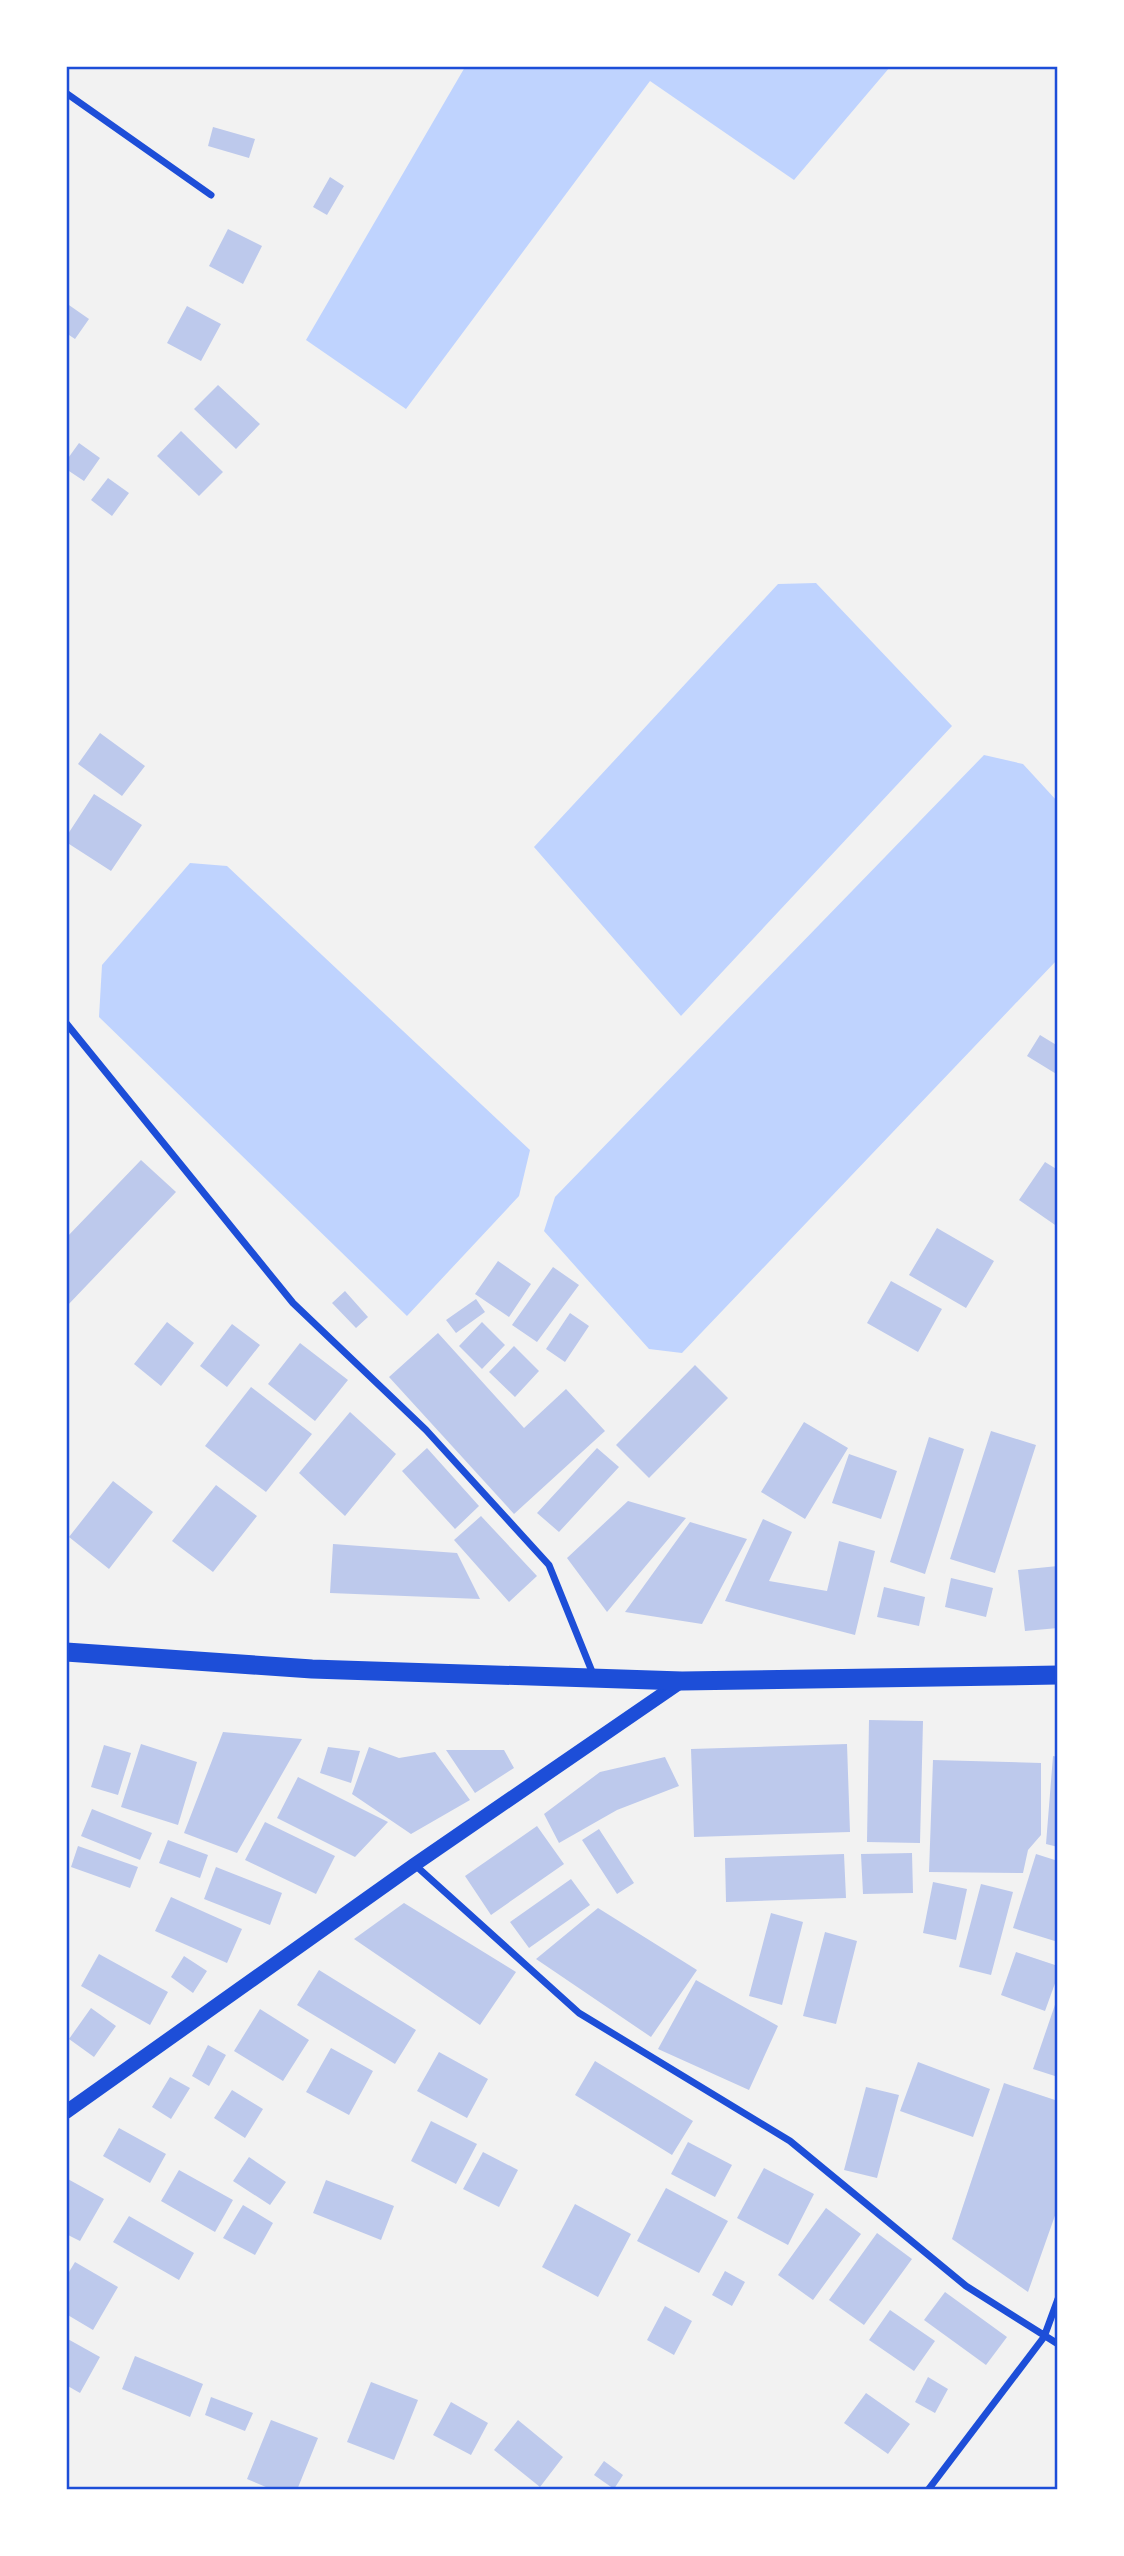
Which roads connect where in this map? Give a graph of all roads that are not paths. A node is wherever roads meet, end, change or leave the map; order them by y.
1 (66, 93) edge
2 (211, 195) dead end
3 (66, 1023) edge
4 (66, 1652) edge
5 (1058, 1675) edge
6 (594, 1678) junction
7 (682, 1681) junction
8 (414, 1865) junction
9 (66, 2112) edge
10 (1058, 2299) edge
11 (1044, 2337) junction
12 (1058, 2344) edge
13 (928, 2490) edge

1 - 2 street
3 - 6 street
4 - 6 highway
5 - 7 highway
6 - 7 highway
7 - 8 main road
8 - 9 main road
8 - 11 street
10 - 11 street
11 - 12 street
11 - 13 street

